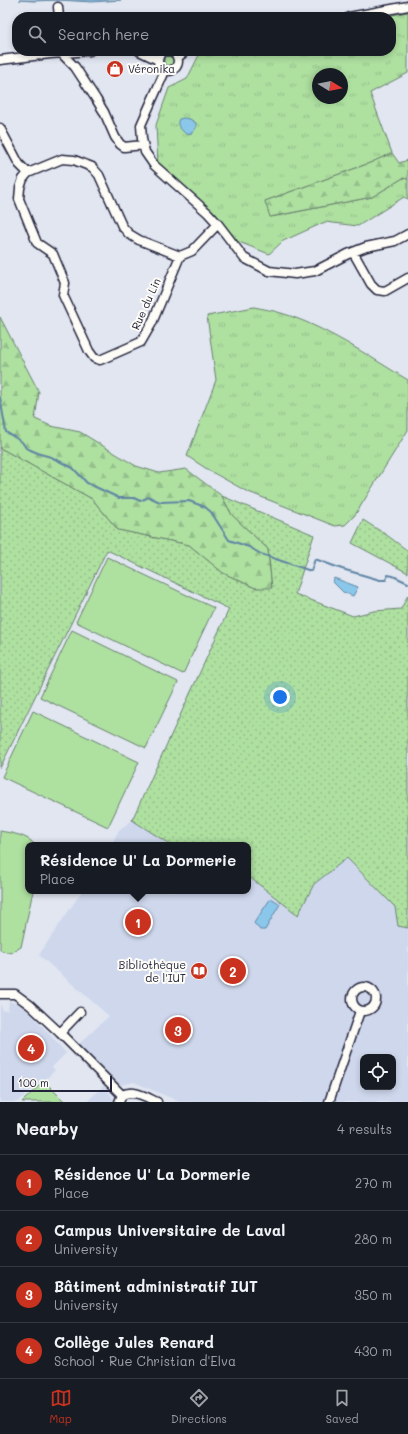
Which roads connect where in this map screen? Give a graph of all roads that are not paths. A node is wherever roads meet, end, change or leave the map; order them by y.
1 (408, 6) edge
2 (58, 7) dead end
3 (58, 12) edge
4 (376, 12) edge
5 (31, 56) edge
6 (65, 56) edge
7 (150, 56) edge
8 (160, 56) edge
9 (178, 57) edge
10 (0, 60) edge
11 (158, 60) junction
12 (164, 71) junction
13 (0, 128) edge
14 (143, 145) junction
15 (28, 173) junction
16 (218, 224) junction
17 (408, 234) edge
18 (353, 252) junction
19 (180, 256) junction
20 (408, 278) edge
21 (0, 994) edge
22 (360, 1011) dead end
23 (80, 1012) dead end
24 (60, 1032) junction
25 (120, 1098) edge
26 (157, 1102) edge
27 (329, 1102) edge

1 - 4 street
2 - 3 street
5 - 10 street
6 - 14 street
7 - 11 street
8 - 11 street
9 - 12 street
11 - 12 street
12 - 14 street
13 - 15 street
14 - 16 street
15 - 19 street
15 - 19 street, Rue du Lin
16 - 18 street
16 - 19 street
17 - 18 street
18 - 20 street
21 - 24 street
22 - 27 street
23 - 24 street
24 - 25 street
25 - 26 street

